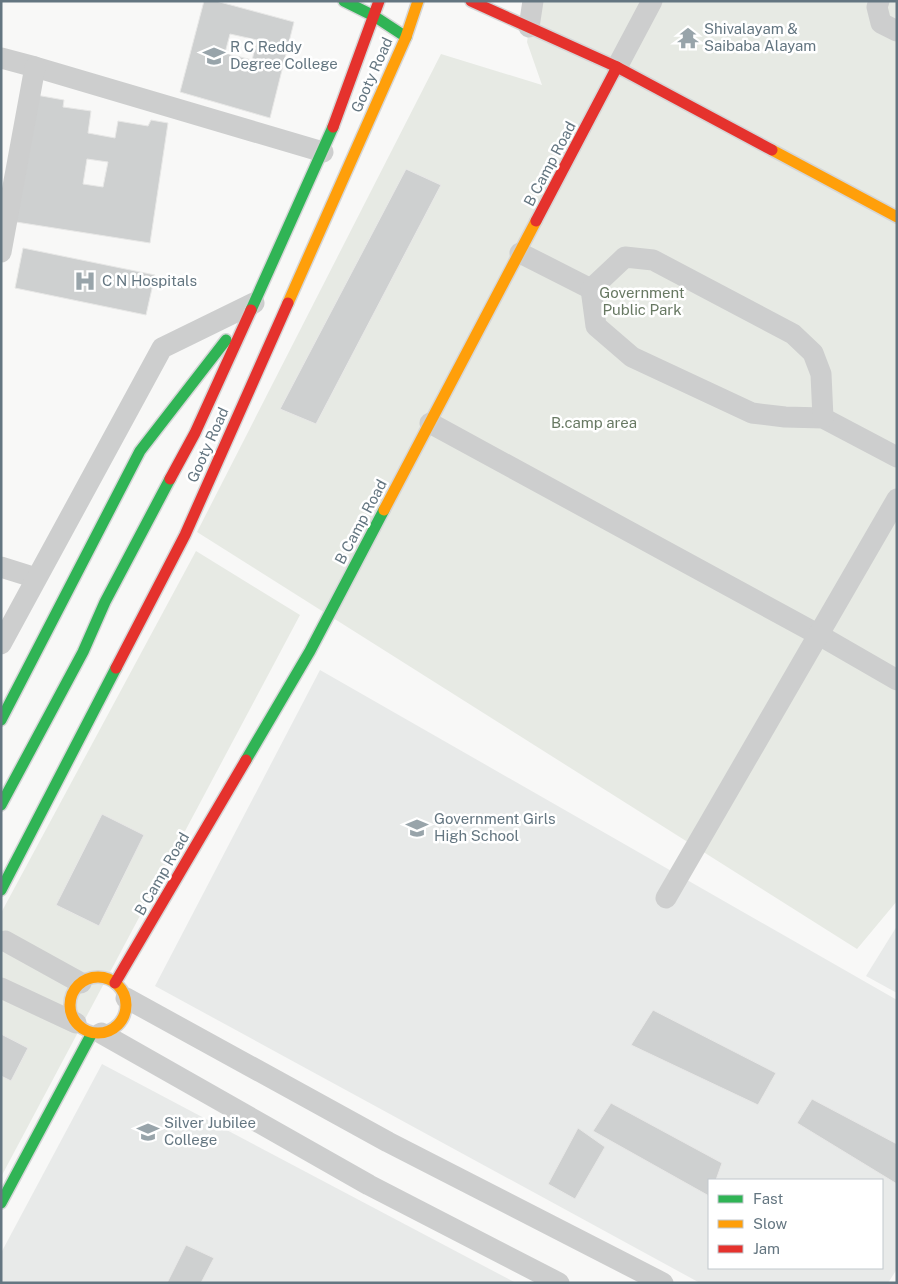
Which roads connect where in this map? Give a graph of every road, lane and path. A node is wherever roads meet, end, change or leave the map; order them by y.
1 (344, 1) edge
2 (380, 1) edge
3 (418, 1) edge
4 (471, 1) edge
5 (533, 1) edge
6 (652, 1) edge
7 (879, 1) edge
8 (374, 16) junction
9 (529, 27) junction
10 (897, 31) edge
11 (406, 37) junction
12 (1, 58) edge
13 (35, 67) junction
14 (618, 67) junction
15 (323, 152) junction
16 (897, 217) edge
17 (1, 252) edge
18 (520, 253) junction
19 (591, 289) junction
20 (254, 303) junction
21 (823, 418) junction
22 (430, 423) junction
23 (897, 456) edge
24 (897, 499) edge
25 (1, 567) edge
26 (36, 578) junction
27 (819, 635) junction
28 (1, 644) edge
29 (897, 680) edge
30 (1, 720) edge
31 (1, 805) edge
32 (1, 890) edge
33 (666, 898) dead end
34 (5, 941) dead end
35 (81, 982) junction
36 (1, 988) edge
37 (121, 990) junction
38 (90, 1029) junction
39 (1, 1203) edge
40 (560, 1283) edge
41 (663, 1283) edge

1 - 8 main road
2 - 8 main road, Gooty Road
3 - 11 main road, Gooty Road
4 - 9 main road
5 - 9 street
6 - 14 street
7 - 10 street
8 - 11 main road
8 - 15 main road, Gooty Road
9 - 14 main road
11 - 32 main road, Gooty Road
12 - 13 street
13 - 15 street
13 - 17 street
14 - 16 main road
14 - 18 main road, B Camp Road
15 - 20 main road, Gooty Road
18 - 19 street
18 - 22 main road, B Camp Road
19 - 21 street
19 - 21 street
20 - 26 street
20 - 30 main road
20 - 31 main road, Gooty Road
21 - 23 street
22 - 27 street
22 - 37 main road, B Camp Road
24 - 27 street
25 - 26 street
26 - 28 street
27 - 29 street
27 - 33 street
34 - 35 street
35 - 37 main road
35 - 38 main road
36 - 38 street
37 - 38 main road
37 - 41 street
38 - 39 main road
38 - 40 street

